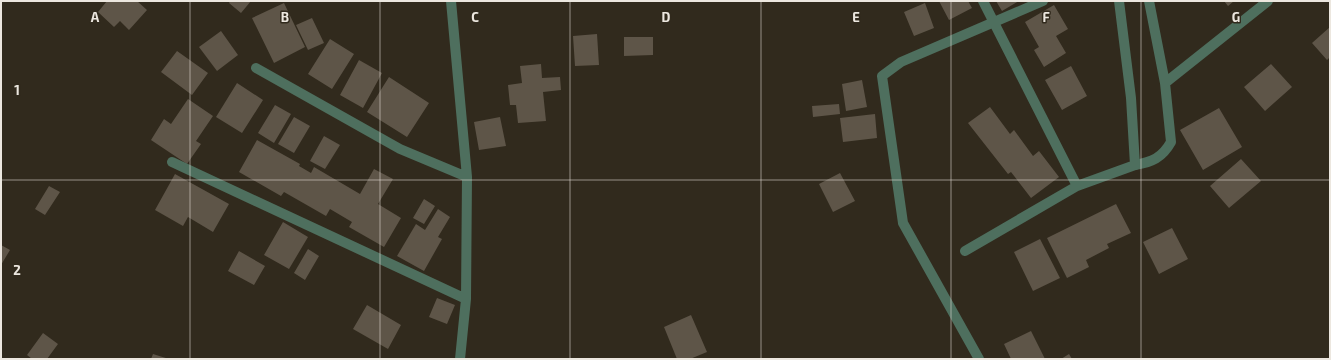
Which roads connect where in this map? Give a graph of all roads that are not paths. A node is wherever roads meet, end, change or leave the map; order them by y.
1 (451, 1) edge
2 (983, 1) edge
3 (1043, 1) edge
4 (1119, 1) edge
5 (1149, 1) edge
6 (1268, 1) edge
7 (995, 22) junction
8 (256, 68) dead end
9 (1165, 83) junction
10 (172, 162) dead end
11 (1135, 165) junction
12 (467, 177) junction
13 (1077, 186) junction
14 (965, 251) dead end
15 (466, 299) junction
16 (460, 359) edge
17 (978, 359) edge

1 - 12 street
2 - 7 street
3 - 7 street
4 - 11 street
5 - 9 street
6 - 9 street
7 - 13 street
7 - 17 street
8 - 12 street
9 - 11 street
10 - 15 street
11 - 13 street
12 - 15 street
13 - 14 street
15 - 16 street

